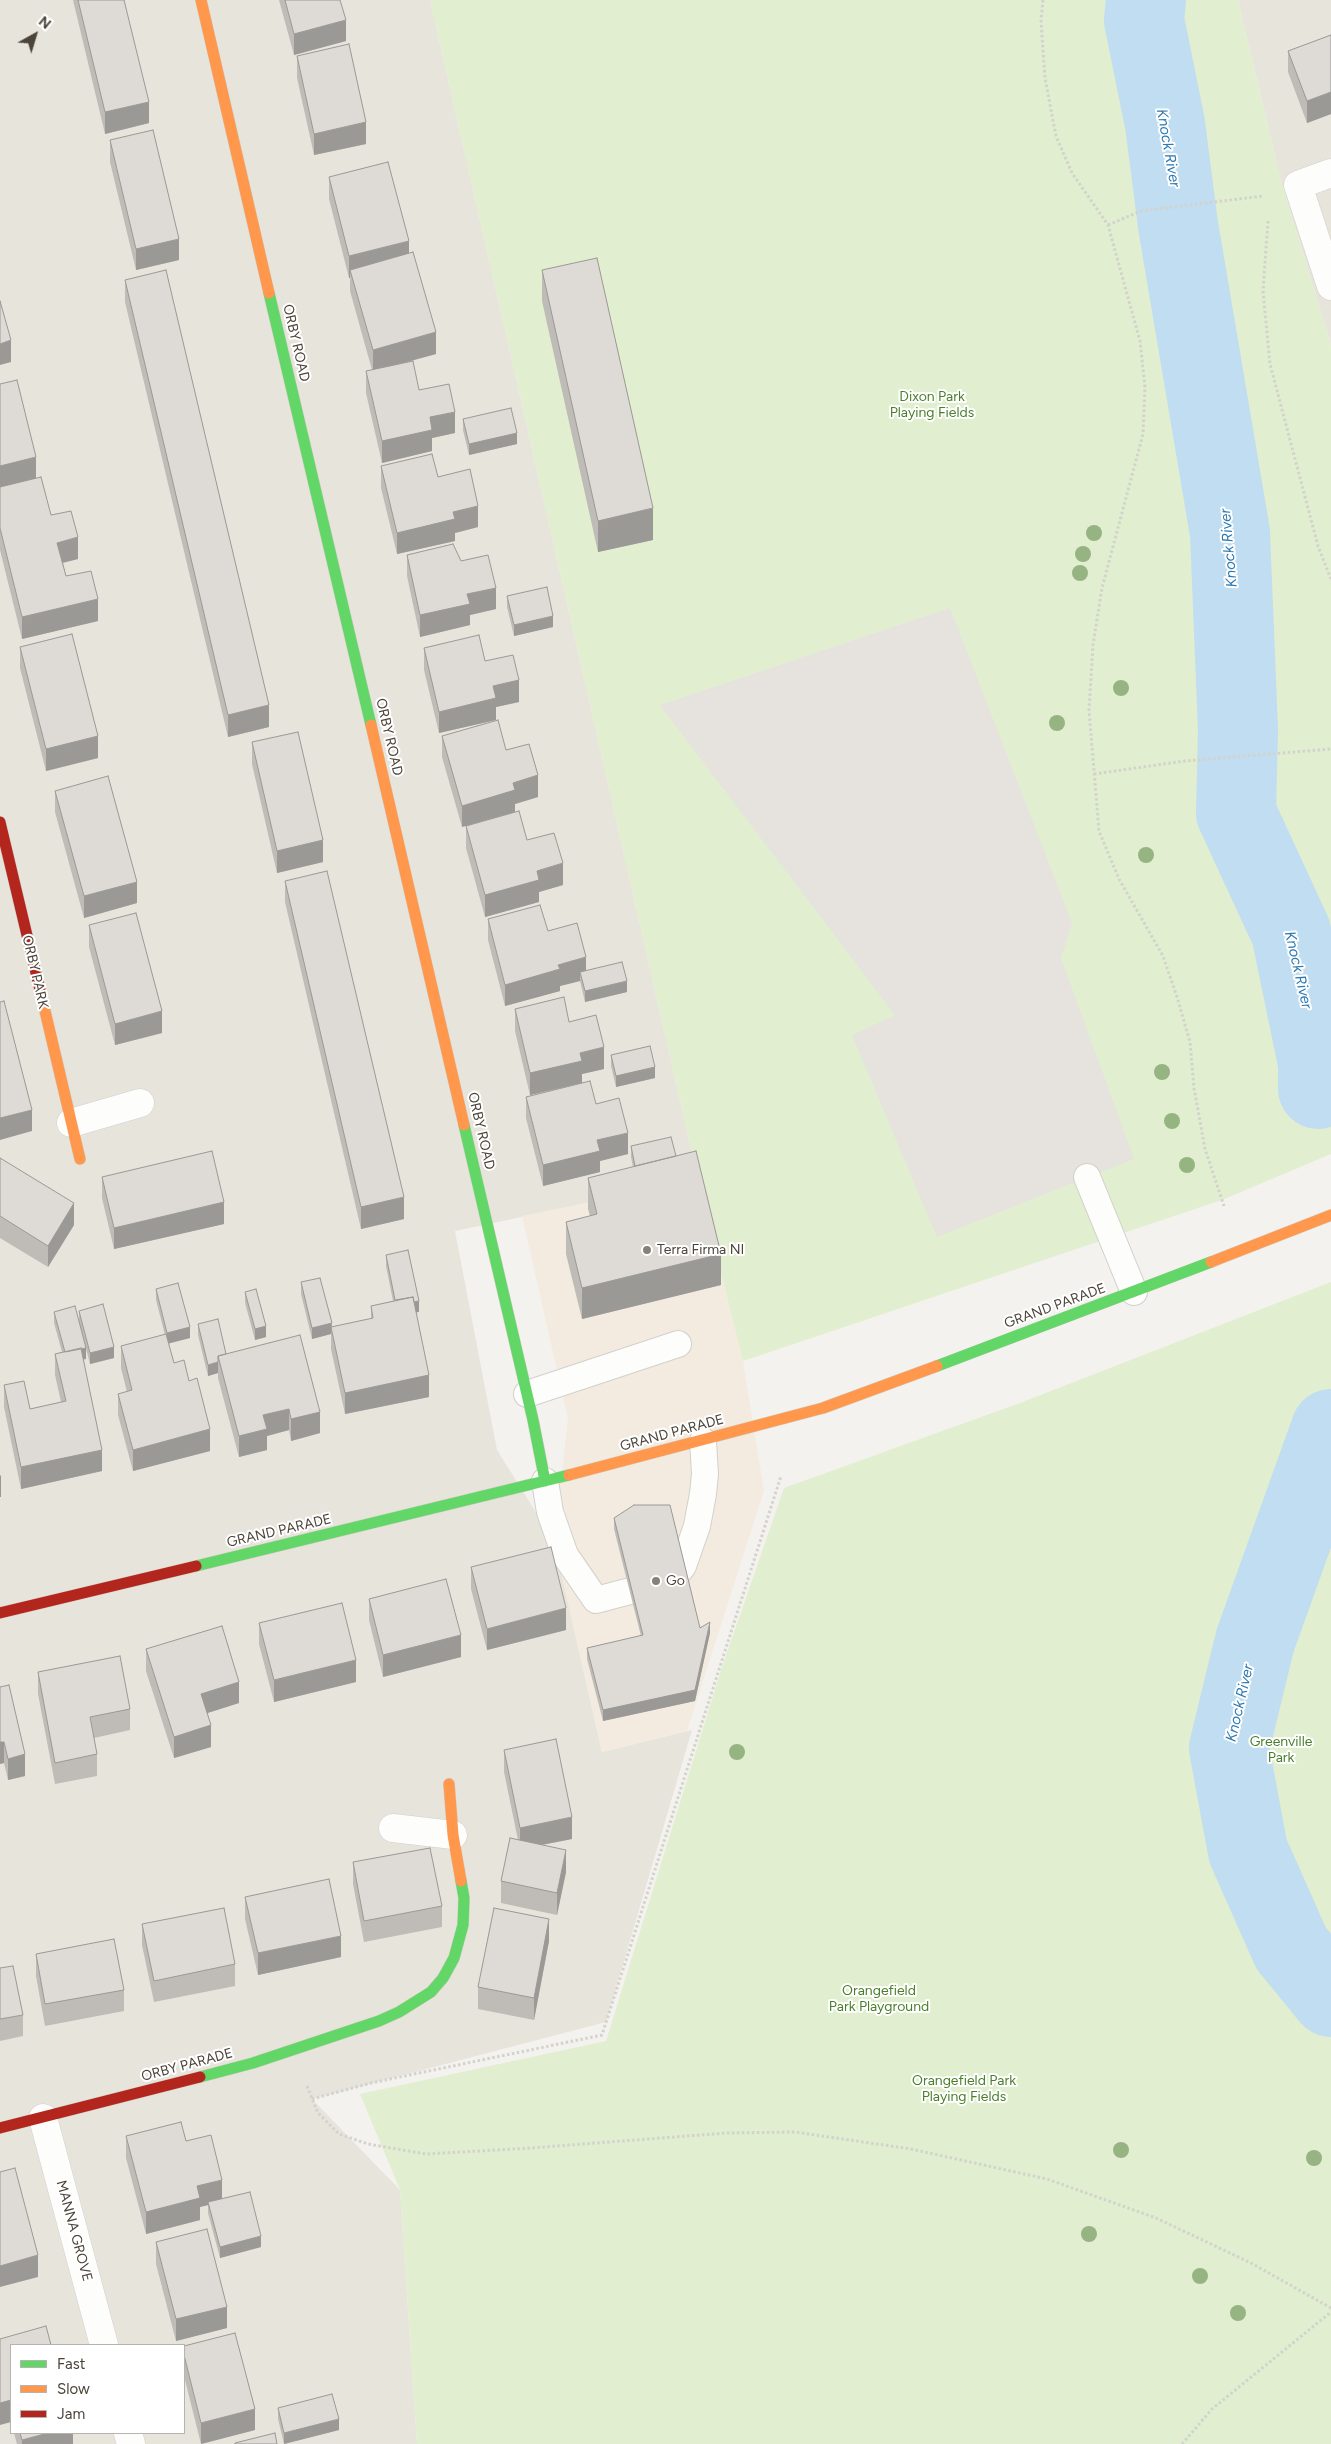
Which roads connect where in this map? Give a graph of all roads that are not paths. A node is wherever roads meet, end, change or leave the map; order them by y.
1 (201, 0) edge
2 (1331, 173) edge
3 (1331, 286) edge
4 (0, 822) edge
5 (140, 1103) dead end
6 (71, 1123) junction
7 (80, 1160) dead end
8 (1087, 1177) dead end
9 (1331, 1215) edge
10 (1134, 1292) junction
11 (678, 1344) dead end
12 (527, 1394) junction
13 (703, 1441) junction
14 (546, 1481) junction
15 (0, 1613) edge
16 (448, 1784) dead end
17 (394, 1828) dead end
18 (453, 1834) junction
19 (43, 2118) junction
20 (0, 2128) edge
21 (104, 2344) edge

1 - 12 street, ORBY ROAD
2 - 3 street
4 - 6 street, ORBY PARK
5 - 6 street
6 - 7 street, ORBY PARK
8 - 10 lane
9 - 10 street, GRAND PARADE
10 - 13 street, GRAND PARADE
11 - 12 lane
12 - 14 street, ORBY ROAD
13 - 14 street, GRAND PARADE
13 - 14 lane
14 - 15 street, GRAND PARADE
16 - 18 street, ORBY PARADE
17 - 18 street
18 - 19 street, ORBY PARADE
19 - 20 street, ORBY PARADE
19 - 21 street, MANNA GROVE

